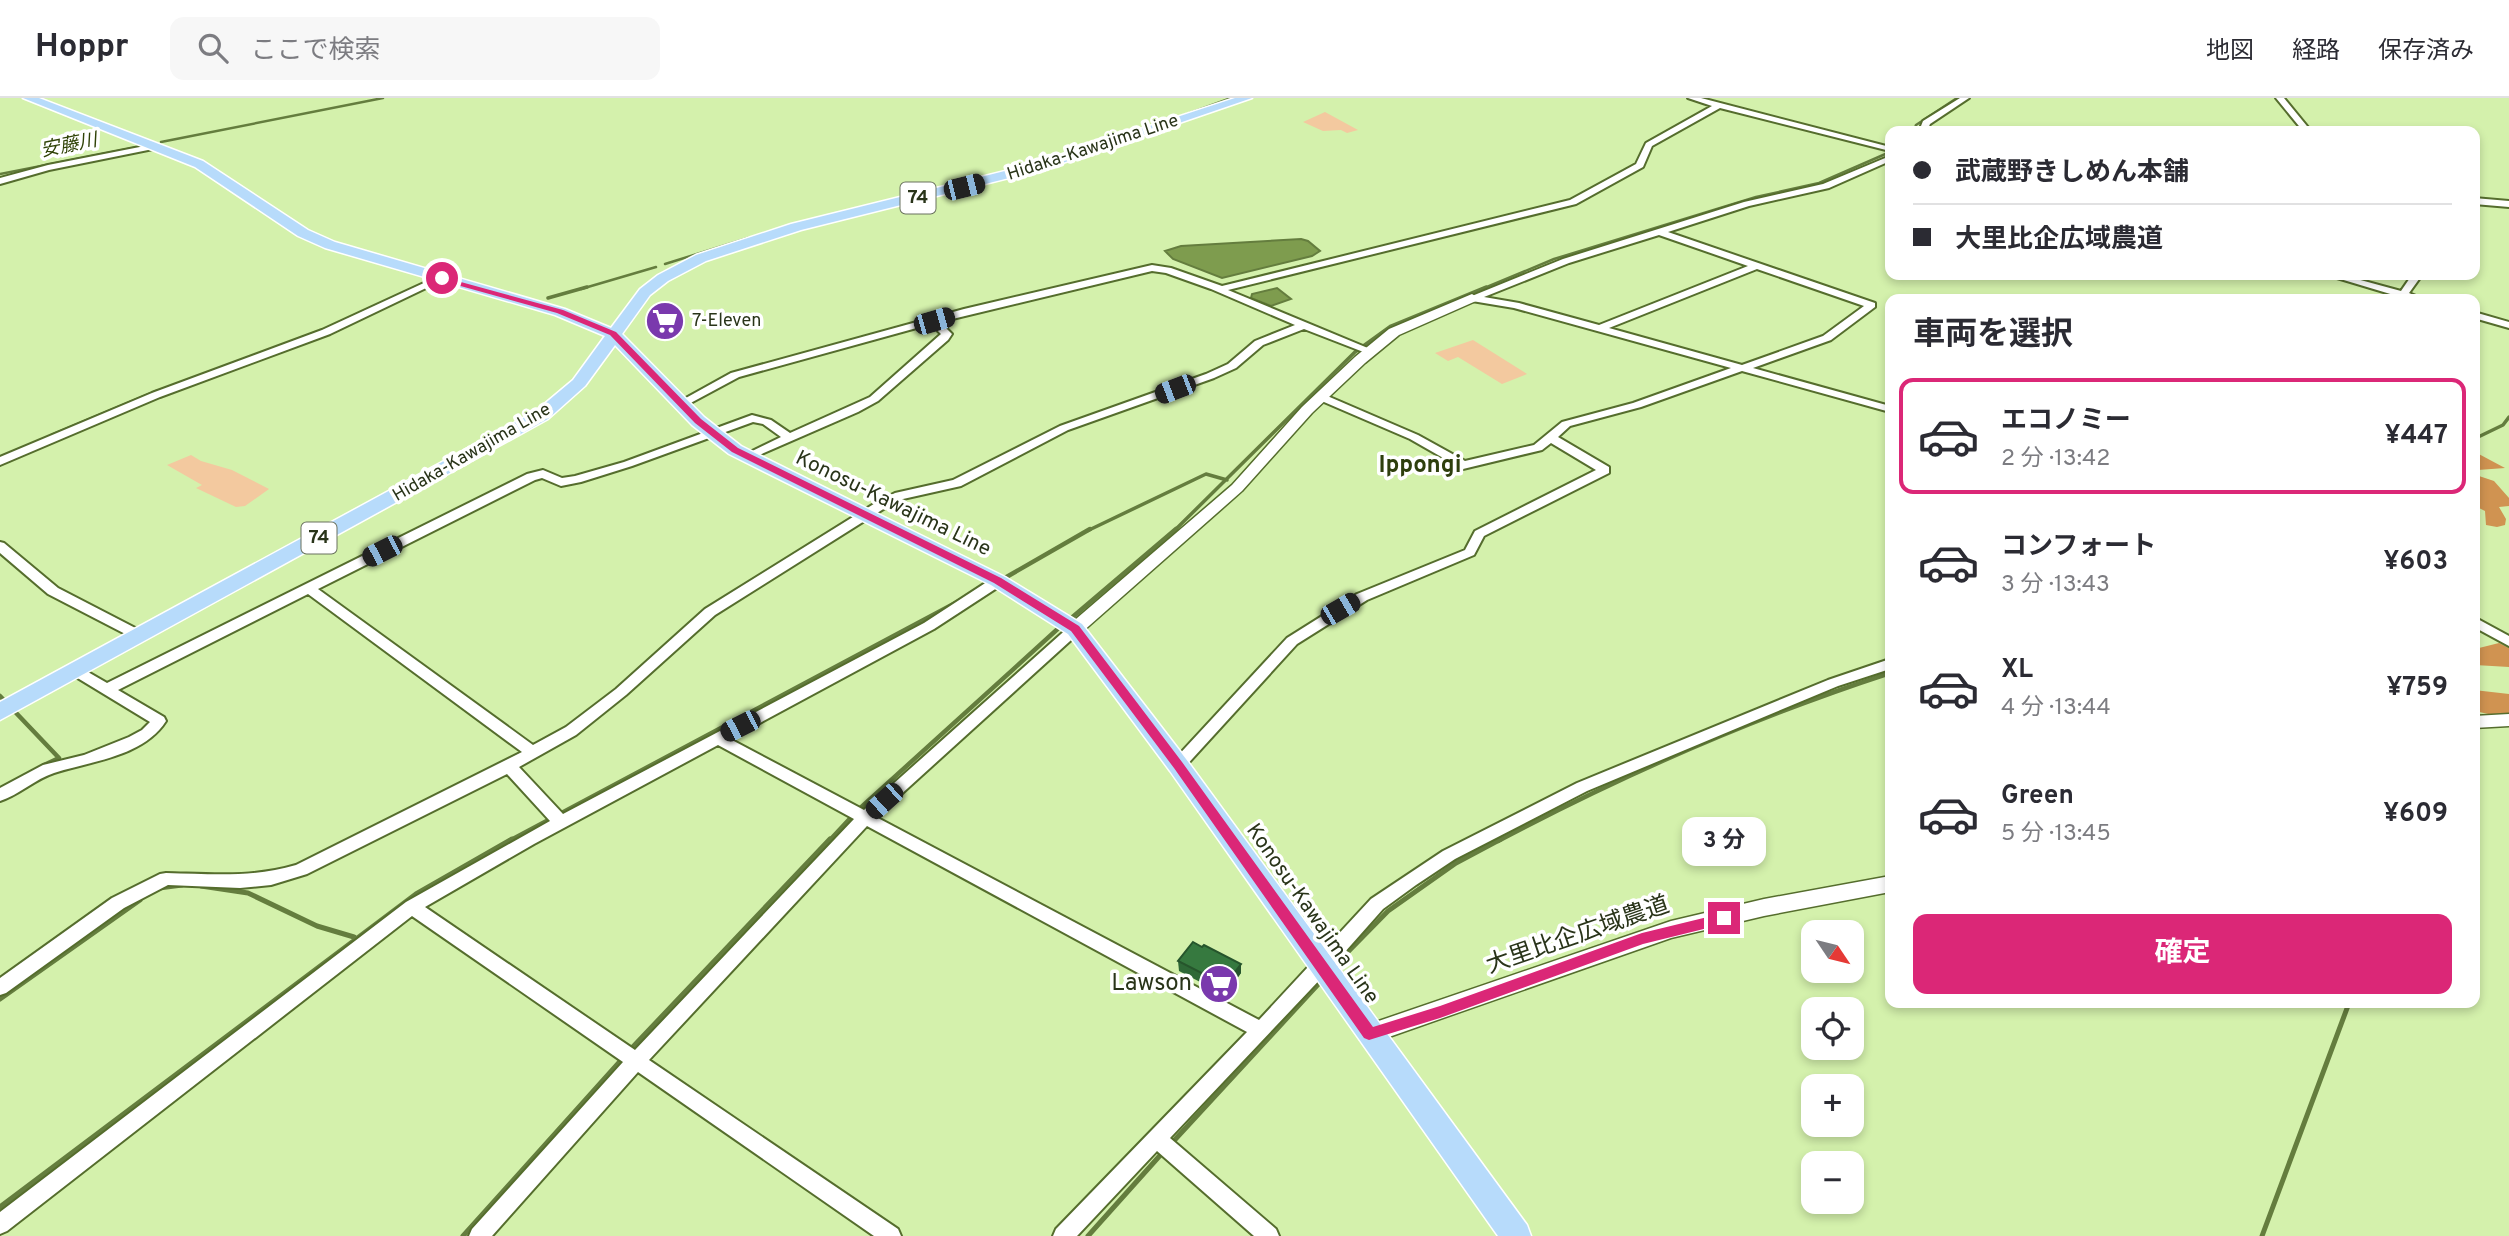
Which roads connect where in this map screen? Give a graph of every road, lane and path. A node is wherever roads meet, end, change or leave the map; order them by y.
1 (29, 98) edge
2 (1246, 98) edge
3 (1692, 98) edge
4 (1965, 98) edge
5 (2280, 98) edge
6 (1719, 106) junction
7 (1925, 126) edge
8 (2302, 126) edge
9 (155, 146) junction
10 (1885, 148) edge
11 (1885, 160) edge
12 (0, 181) edge
13 (2480, 202) edge
14 (2509, 204) edge
15 (1660, 232) junction
16 (1756, 266) junction
17 (442, 278) junction
18 (2348, 280) edge
19 (1216, 289) junction
20 (2392, 294) edge
21 (1472, 298) junction
22 (2480, 317) edge
23 (934, 321) junction
24 (2509, 325) edge
25 (1304, 326) junction
26 (1598, 329) junction
27 (613, 334) junction
28 (1370, 351) junction
29 (1742, 369) junction
30 (1321, 397) junction
31 (681, 404) junction
32 (1885, 408) edge
33 (711, 433) junction
34 (788, 437) junction
35 (1551, 438) junction
36 (746, 457) junction
37 (0, 461) edge
38 (865, 517) junction
39 (0, 546) edge
40 (998, 581) junction
41 (310, 589) junction
42 (2480, 625) edge
43 (1075, 629) junction
44 (140, 636) junction
45 (2509, 642) edge
46 (1885, 666) edge
47 (76, 671) junction
48 (106, 690) junction
49 (0, 712) edge
50 (2509, 720) edge
51 (2480, 722) edge
52 (716, 738) junction
53 (532, 752) junction
54 (1178, 765) junction
55 (509, 766) junction
56 (0, 795) edge
57 (864, 818) junction
58 (561, 823) junction
59 (1885, 885) edge
60 (412, 907) junction
61 (1322, 966) junction
62 (0, 988) edge
63 (1259, 1028) junction
64 (1369, 1034) junction
65 (635, 1062) junction
66 (1156, 1138) junction
67 (0, 1224) edge
68 (479, 1236) edge
69 (891, 1236) edge
70 (1063, 1236) edge
71 (1269, 1236) edge
72 (1516, 1236) edge

1 - 9 main road, Konosu-Kawajima Line
2 - 27 main road, Hidaka-Kawajima Line / 74
3 - 6 street
4 - 7 street
5 - 8 street
6 - 10 street
6 - 19 street
9 - 12 street
9 - 17 main road, Konosu-Kawajima Line
11 - 15 street
13 - 14 street
15 - 16 street
15 - 21 street
16 - 26 street
16 - 29 street
17 - 27 main road, Konosu-Kawajima Line
17 - 37 street
18 - 20 street
19 - 23 street
19 - 25 street
21 - 26 street
21 - 28 street
22 - 24 street
23 - 31 street
23 - 34 street
25 - 28 street
25 - 38 street
26 - 29 street
27 - 31 main road, Konosu-Kawajima Line
27 - 44 main road, Hidaka-Kawajima Line / 74
28 - 30 street
29 - 32 street
29 - 35 street
30 - 35 street
30 - 43 street
31 - 33 main road, Konosu-Kawajima Line
33 - 34 street
33 - 36 main road, Konosu-Kawajima Line
33 - 41 street
34 - 36 street
35 - 54 street
36 - 38 main road, Konosu-Kawajima Line
38 - 40 main road, Konosu-Kawajima Line
38 - 53 street
39 - 44 street
40 - 43 main road, Konosu-Kawajima Line
40 - 52 street
41 - 48 street
41 - 53 street
42 - 45 street
43 - 54 main road, Konosu-Kawajima Line
43 - 57 street
44 - 47 main road, Hidaka-Kawajima Line / 74
46 - 61 street
47 - 48 street
47 - 49 main road, Hidaka-Kawajima Line / 74
48 - 56 street
50 - 51 street
52 - 57 street
52 - 58 street
53 - 55 street
54 - 61 main road, Konosu-Kawajima Line
55 - 58 street
55 - 62 street
57 - 63 street
57 - 65 street
58 - 60 street
59 - 64 street, 大里比企広域農道
60 - 65 street
60 - 67 street
61 - 63 street
61 - 64 main road, Konosu-Kawajima Line
63 - 66 street
64 - 72 main road, Konosu-Kawajima Line
65 - 68 street
65 - 69 street
66 - 70 street
66 - 71 street

